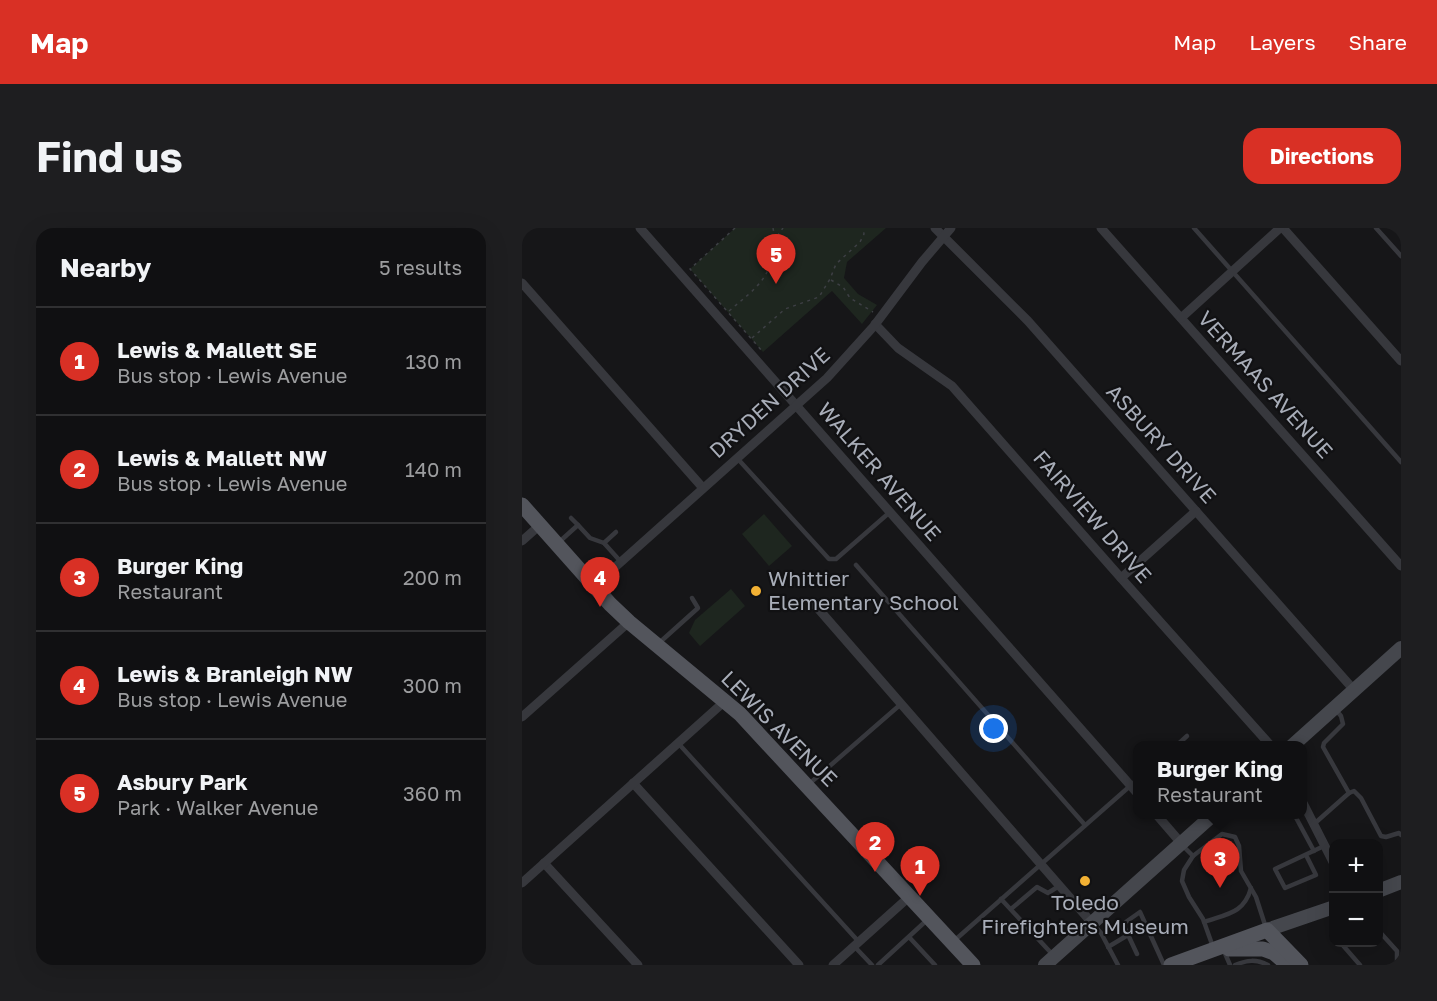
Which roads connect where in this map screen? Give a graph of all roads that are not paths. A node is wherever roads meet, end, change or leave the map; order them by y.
1 (640, 228) edge
2 (935, 228) edge
3 (951, 228) edge
4 (1101, 228) edge
5 (1194, 228) edge
6 (1281, 228) edge
7 (1376, 228) edge
8 (943, 237) junction
9 (1401, 256) edge
10 (1232, 270) junction
11 (522, 283) edge
12 (1181, 318) junction
13 (875, 324) junction
14 (1401, 361) edge
15 (796, 405) junction
16 (737, 458) junction
17 (1401, 462) edge
18 (703, 488) junction
19 (522, 505) edge
20 (1196, 511) junction
21 (890, 512) junction
22 (571, 518) dead end
23 (540, 525) junction
24 (578, 525) junction
25 (616, 532) dead end
26 (522, 541) edge
27 (604, 543) junction
28 (557, 544) junction
29 (1399, 560) edge
30 (621, 562) junction
31 (856, 564) dead end
32 (1120, 578) junction
33 (594, 586) junction
34 (692, 598) dead end
35 (815, 605) dead end
36 (629, 622) junction
37 (657, 645) junction
38 (1401, 648) edge
39 (1354, 690) junction
40 (725, 700) junction
41 (901, 704) junction
42 (1334, 708) junction
43 (522, 717) edge
44 (1187, 736) dead end
45 (1182, 741) edge
46 (1267, 741) edge
47 (1298, 741) edge
48 (678, 742) junction
49 (1133, 781) edge
50 (633, 783) junction
51 (1133, 783) edge
52 (807, 786) junction
53 (1349, 793) junction
54 (1307, 811) edge
55 (1160, 819) edge
56 (1208, 819) edge
57 (1297, 819) edge
58 (1314, 824) junction
59 (1085, 825) junction
60 (1401, 835) edge
61 (1181, 843) junction
62 (1323, 846) junction
63 (1314, 851) junction
64 (1306, 855) junction
65 (1192, 856) junction
66 (1329, 856) edge
67 (544, 863) junction
68 (1041, 864) junction
69 (1031, 872) junction
70 (1401, 882) edge
71 (522, 883) edge
72 (1060, 885) junction
73 (1036, 887) junction
74 (1251, 888) junction
75 (1383, 889) edge
76 (909, 897) junction
77 (1001, 899) junction
78 (1011, 909) junction
79 (1329, 909) edge
80 (929, 918) junction
81 (1204, 922) junction
82 (1092, 923) junction
83 (1267, 930) junction
84 (1128, 935) junction
85 (1383, 935) edge
86 (909, 937) junction
87 (952, 943) junction
88 (857, 944) junction
89 (1108, 947) junction
90 (1344, 947) edge
91 (1218, 949) junction
92 (1137, 954) dead end
93 (1050, 961) edge
94 (1181, 963) edge
95 (1299, 964) edge
96 (638, 965) edge
97 (799, 965) edge
98 (833, 965) edge
99 (873, 965) edge
100 (878, 965) edge
101 (934, 965) edge
102 (973, 965) edge
103 (1118, 965) edge
104 (1164, 965) edge
105 (1230, 965) edge
106 (1235, 965) edge
107 (1268, 965) edge
108 (1360, 965) edge
109 (1397, 965) edge

1 - 15 street, WALKER AVENUE
2 - 8 street, ASBURY DRIVE
3 - 8 street, DRYDEN DRIVE
4 - 12 street, VERMAAS AVENUE
5 - 10 lane
6 - 10 street
6 - 14 street
7 - 9 lane
8 - 13 street, DRYDEN DRIVE
8 - 20 street, ASBURY DRIVE
10 - 12 street
10 - 17 lane
11 - 18 street
12 - 29 street, VERMAAS AVENUE
13 - 15 street, DRYDEN DRIVE
13 - 32 street, FAIRVIEW DRIVE
15 - 16 street, DRYDEN DRIVE
15 - 21 street, WALKER AVENUE
16 - 18 street, DRYDEN DRIVE
16 - 21 lane
18 - 30 street, DRYDEN DRIVE
19 - 23 main road, LEWIS AVENUE
20 - 32 street
20 - 39 street, ASBURY DRIVE
21 - 49 street, WALKER AVENUE
22 - 24 lane
23 - 26 street
23 - 28 main road, LEWIS AVENUE
24 - 27 lane
24 - 28 lane
25 - 27 lane
27 - 30 lane
28 - 33 main road, LEWIS AVENUE
30 - 33 street, DRYDEN DRIVE
31 - 59 lane
32 - 46 street, FAIRVIEW DRIVE
33 - 36 main road, LEWIS AVENUE
34 - 37 lane
35 - 41 street
36 - 37 main road, LEWIS AVENUE
36 - 43 street
37 - 40 main road, LEWIS AVENUE
38 - 39 main road
39 - 42 main road
40 - 48 street
40 - 52 main road, LEWIS AVENUE
41 - 52 lane
41 - 68 street
42 - 47 main road
42 - 53 lane
44 - 45 lane
48 - 50 street
48 - 88 lane
50 - 67 street
50 - 97 street
51 - 59 lane
52 - 76 main road, LEWIS AVENUE
53 - 58 lane
53 - 60 lane
54 - 58 street
55 - 61 street
56 - 61 main road
57 - 63 lane
58 - 62 street
59 - 68 lane
61 - 65 lane
61 - 82 main road
62 - 63 lane
62 - 66 street
63 - 64 lane
64 - 64 lane
65 - 74 lane
65 - 81 lane
67 - 71 street
67 - 96 street
68 - 69 lane
68 - 72 street
69 - 73 lane
69 - 77 lane
70 - 75 main road
72 - 73 lane
72 - 82 street
73 - 78 lane
74 - 81 lane
74 - 83 lane
76 - 80 main road, LEWIS AVENUE
76 - 88 street
77 - 78 lane
77 - 87 lane
78 - 93 lane
79 - 83 main road
80 - 86 lane
80 - 87 main road, LEWIS AVENUE
81 - 91 lane
82 - 89 lane
82 - 93 main road
83 - 91 main road
83 - 95 main road
84 - 89 lane
84 - 92 lane
84 - 104 lane
85 - 109 lane
86 - 100 lane
86 - 101 lane
87 - 102 main road, LEWIS AVENUE
88 - 98 street
88 - 99 lane
89 - 103 lane
90 - 108 lane
91 - 94 main road
91 - 95 main road
91 - 105 lane
106 - 107 lane

